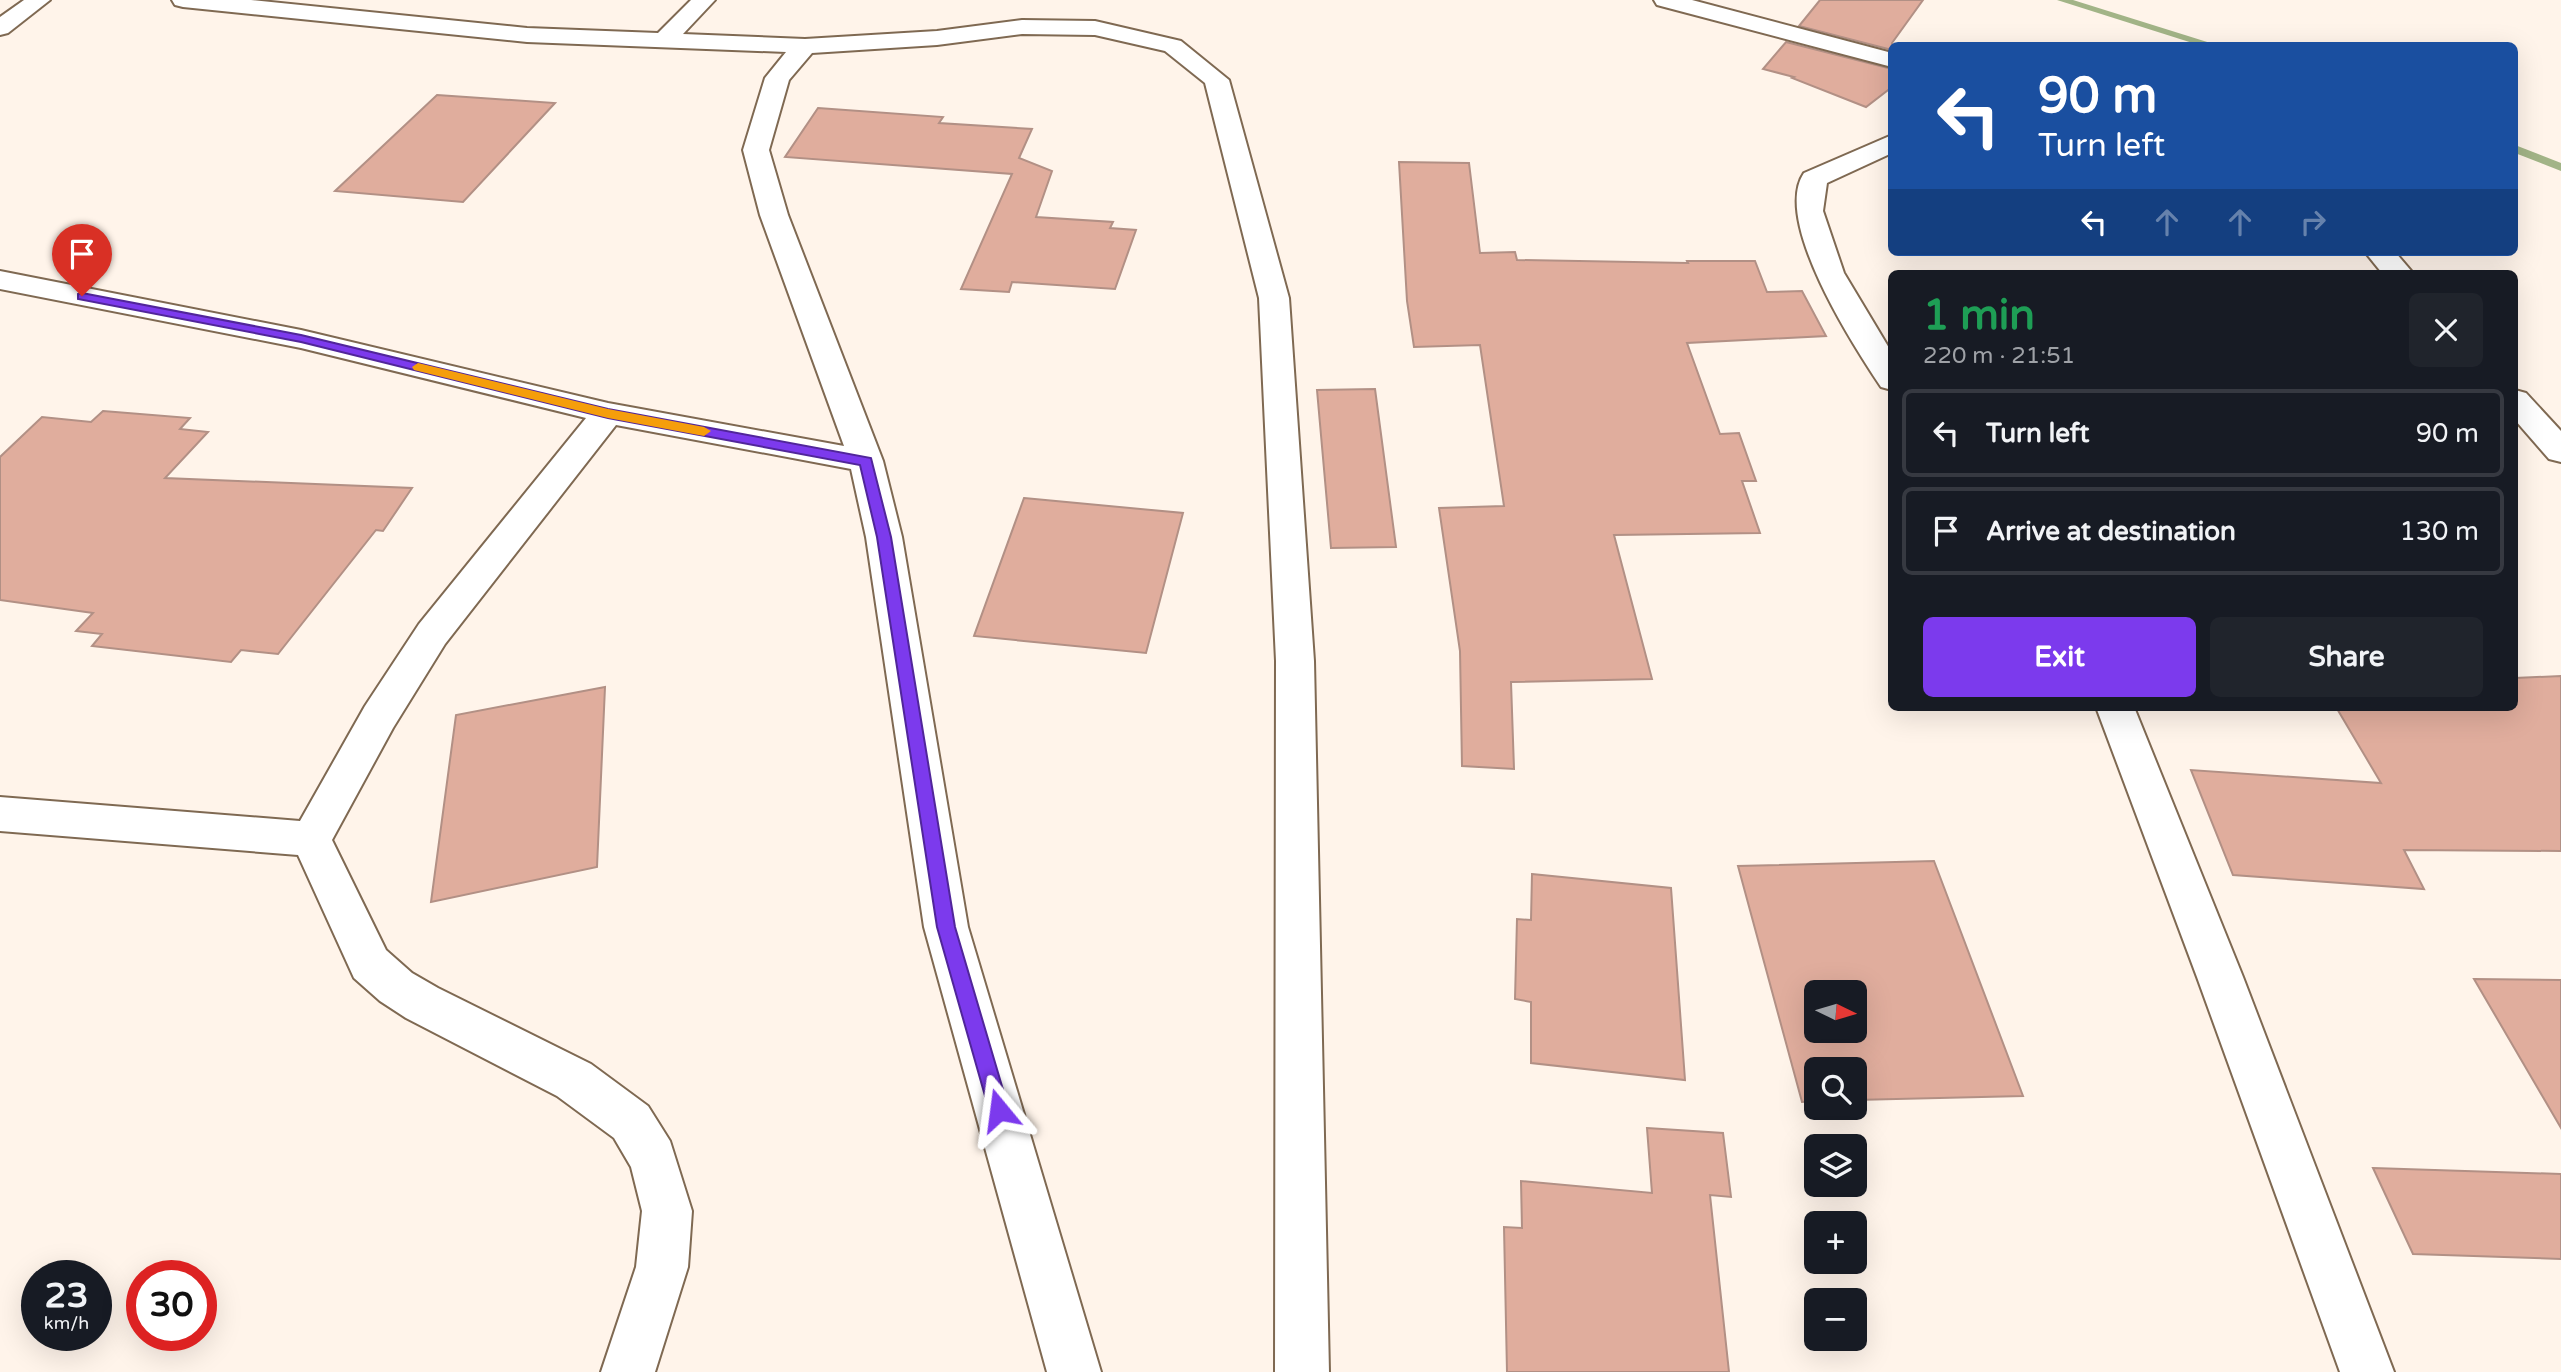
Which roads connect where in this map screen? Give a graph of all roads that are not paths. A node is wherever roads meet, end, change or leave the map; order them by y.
1 (39, 0) edge
2 (183, 0) edge
3 (704, 0) edge
4 (1665, 0) edge
5 (0, 28) edge
6 (663, 41) junction
7 (805, 46) junction
8 (1888, 59) edge
9 (1888, 145) edge
10 (2383, 256) edge
11 (2395, 270) edge
12 (0, 280) edge
13 (1888, 373) edge
14 (2518, 403) edge
15 (608, 413) junction
16 (2561, 451) edge
17 (866, 461) junction
18 (2117, 711) edge
19 (0, 814) edge
20 (311, 839) junction
21 (628, 1372) edge
22 (1074, 1372) edge
23 (1303, 1372) edge
24 (2367, 1372) edge

1 - 5 street
2 - 6 street
3 - 6 street
4 - 8 street
6 - 7 street
7 - 17 street
7 - 23 street
9 - 13 street
10 - 11 street
12 - 15 street
14 - 16 street
15 - 17 street
15 - 20 street
17 - 22 street
18 - 24 street
19 - 20 street
20 - 21 street

